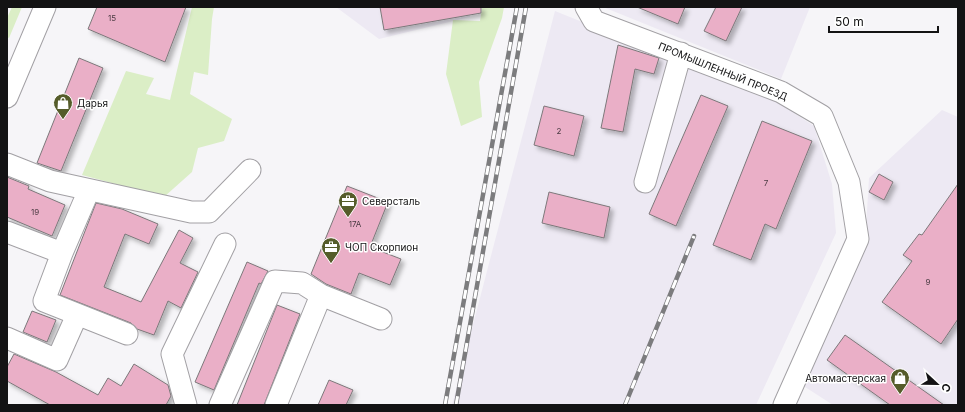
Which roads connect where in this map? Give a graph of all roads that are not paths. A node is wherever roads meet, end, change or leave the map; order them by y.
1 (45, 7) edge
2 (586, 7) edge
3 (681, 53) junction
4 (15, 56) edge
5 (7, 97) edge
6 (7, 164) edge
7 (250, 170) dead end
8 (645, 182) dead end
9 (89, 190) junction
10 (7, 232) edge
11 (225, 244) dead end
12 (62, 253) junction
13 (321, 295) junction
14 (77, 315) junction
15 (382, 319) dead end
16 (127, 334) dead end
17 (7, 338) edge
18 (786, 404) edge
19 (186, 405) edge
20 (220, 405) edge
21 (276, 405) edge

1 - 4 street
2 - 3 street, ПРОМЫШЛЕННЫЙ ПРОЕЗД
3 - 8 street
3 - 18 street, ПРОМЫШЛЕННЫЙ ПРОЕЗД
4 - 5 street
6 - 9 street
7 - 9 street
9 - 12 street
10 - 12 street
11 - 19 street
12 - 14 street
13 - 15 street
13 - 20 street
13 - 21 street
14 - 16 street
14 - 17 street

